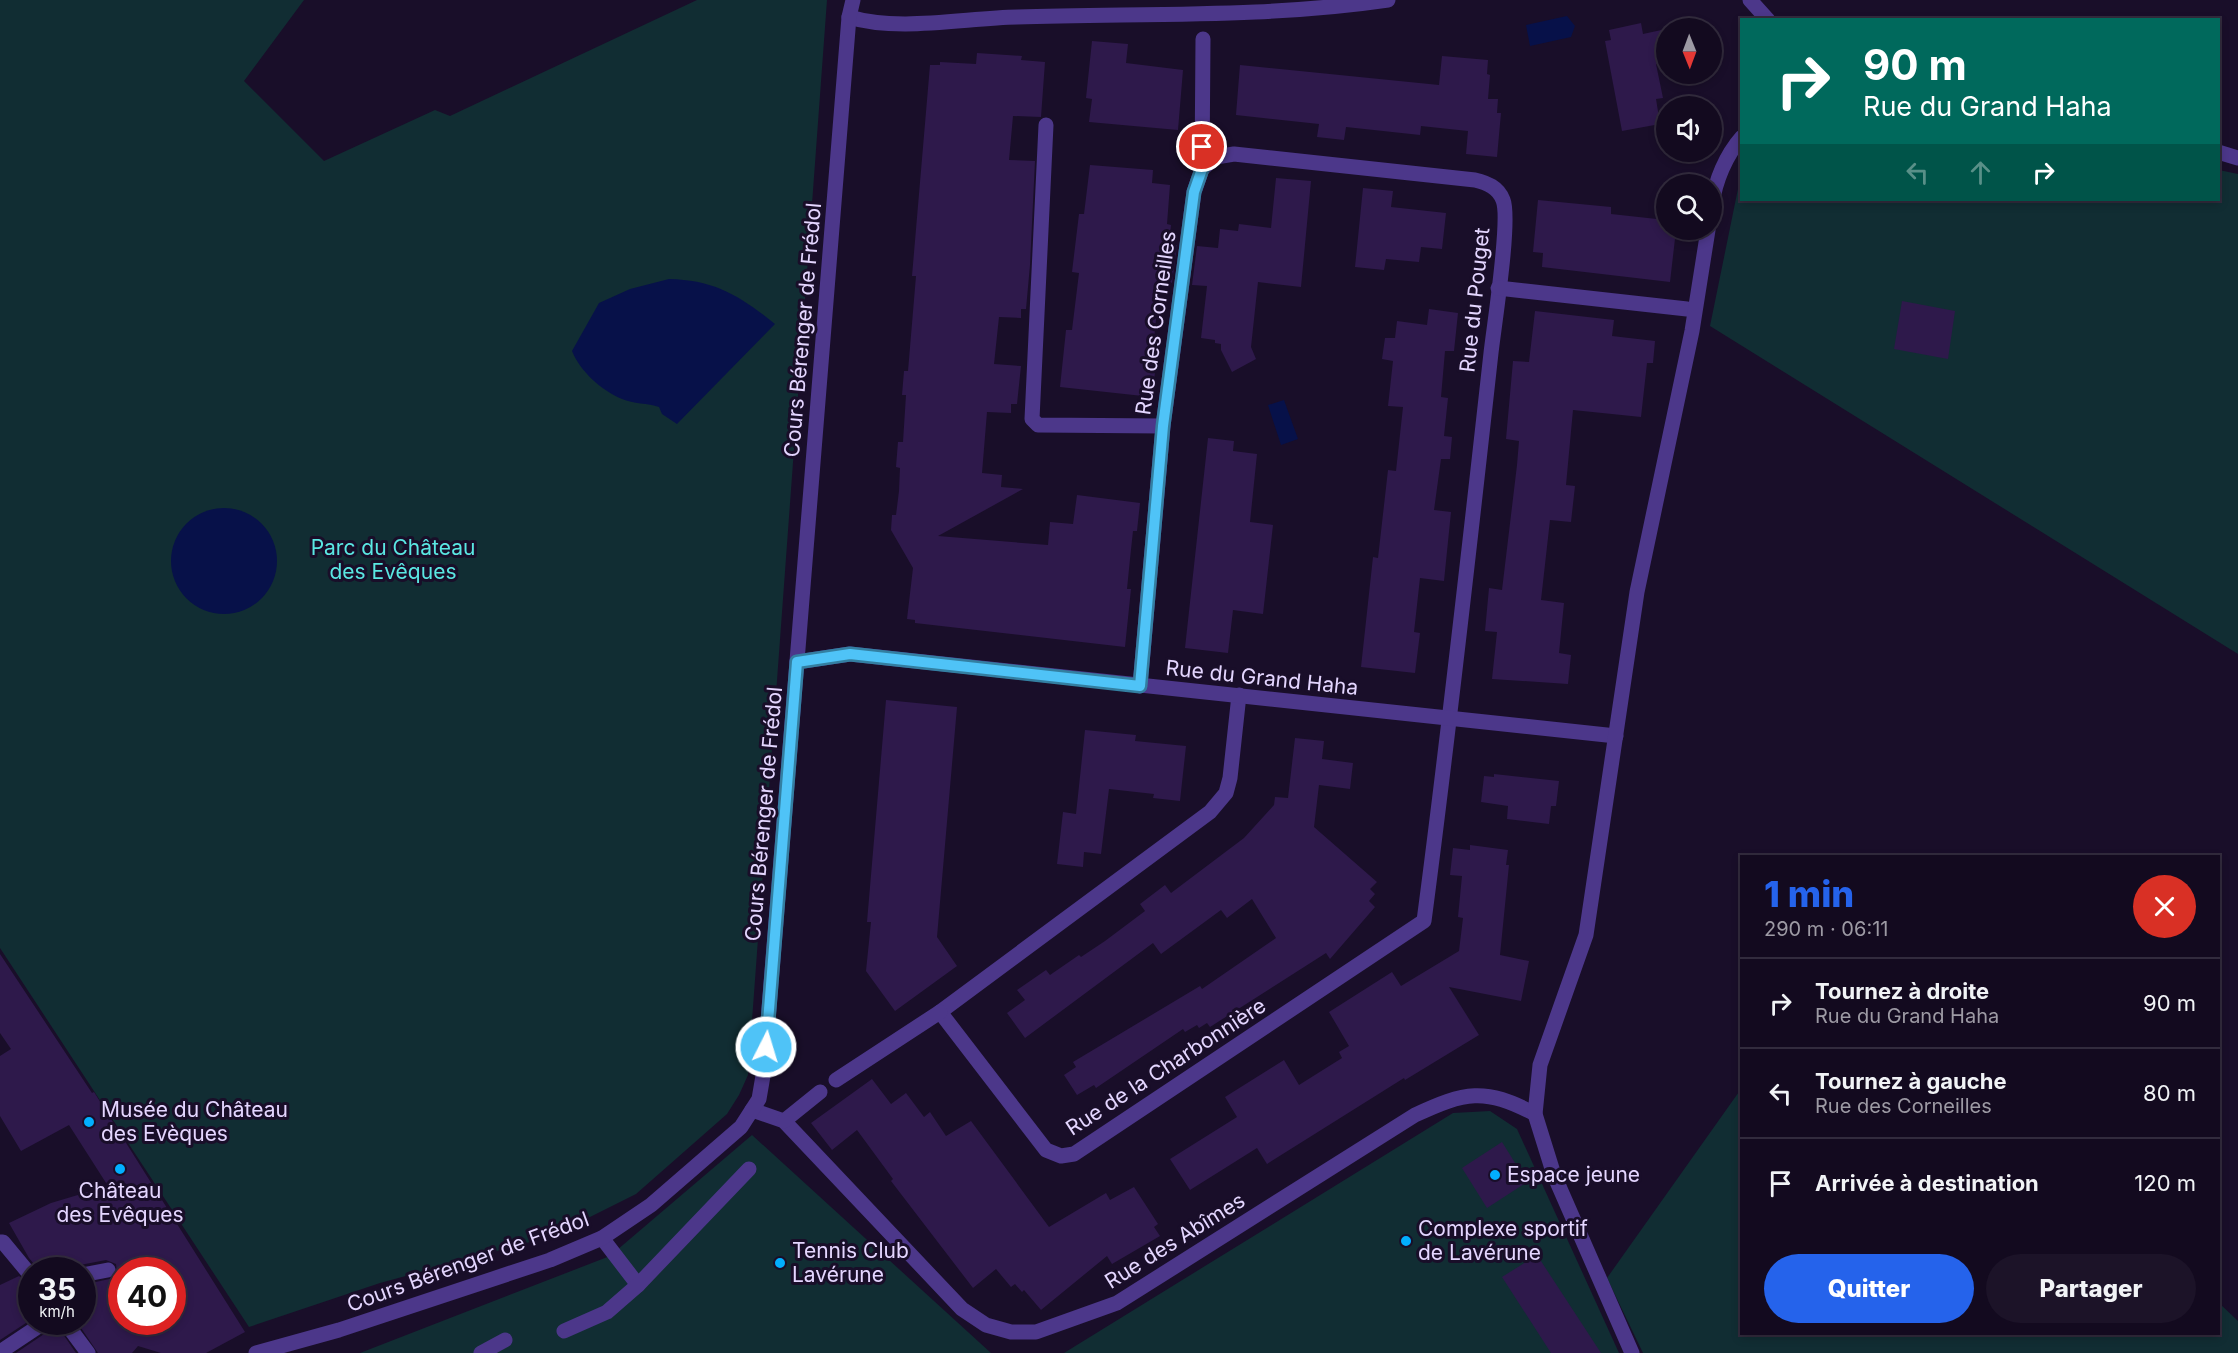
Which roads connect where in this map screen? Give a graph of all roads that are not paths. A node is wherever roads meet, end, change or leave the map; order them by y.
1 (853, 0) edge
2 (1388, 0) edge
3 (1750, 0) edge
4 (849, 17) junction
5 (1766, 18) edge
6 (1203, 39) dead end
7 (1046, 125) dead end
8 (1740, 139) edge
9 (2220, 153) edge
10 (2238, 158) edge
11 (1202, 169) junction
12 (1721, 174) edge
13 (1706, 240) edge
14 (1498, 288) junction
15 (1688, 309) dead end
16 (1163, 426) junction
17 (797, 662) junction
18 (1140, 686) junction
19 (1239, 695) junction
20 (1450, 719) junction
21 (1616, 736) junction
22 (940, 1012) junction
23 (836, 1080) dead end
24 (820, 1092) dead end
25 (752, 1110) junction
26 (1535, 1114) junction
27 (784, 1121) junction
28 (749, 1170) dead end
29 (602, 1238) junction
30 (0, 1242) edge
31 (18, 1260) edge
32 (108, 1270) dead end
33 (96, 1272) edge
34 (638, 1285) junction
35 (564, 1331) dead end
36 (26, 1335) edge
37 (75, 1335) edge
38 (506, 1340) dead end
39 (302, 1348) edge
40 (0, 1352) edge
41 (88, 1353) edge
42 (256, 1353) edge
43 (481, 1353) edge
44 (1632, 1353) edge

1 - 4 street, Cours Bérenger de Frédol
2 - 4 street
3 - 5 street
4 - 17 street, Cours Bérenger de Frédol
6 - 11 street, Rue des Corneilles
7 - 16 street
8 - 12 street
9 - 10 street
11 - 14 street, Rue du Pouget
11 - 16 street, Rue des Corneilles
13 - 21 street
14 - 15 street
14 - 20 street, Rue du Pouget
16 - 18 street, Rue des Corneilles
17 - 18 street, Rue du Grand Haha
17 - 25 street, Cours Bérenger de Frédol
18 - 19 street, Rue du Grand Haha
19 - 20 street, Rue du Grand Haha
19 - 22 street
20 - 21 street, Rue du Grand Haha
20 - 22 street, Rue de la Charbonnière
21 - 26 street
22 - 23 street
24 - 27 street
25 - 27 street, Rue des Abîmes
25 - 29 street, Cours Bérenger de Frédol
26 - 27 street, Rue des Abîmes
26 - 44 street
28 - 34 street
29 - 34 street
29 - 39 street, Cours Bérenger de Frédol
30 - 31 street
32 - 33 street
34 - 35 street
36 - 40 street
37 - 41 street
38 - 43 street
39 - 42 street, Cours Bérenger de Frédol

